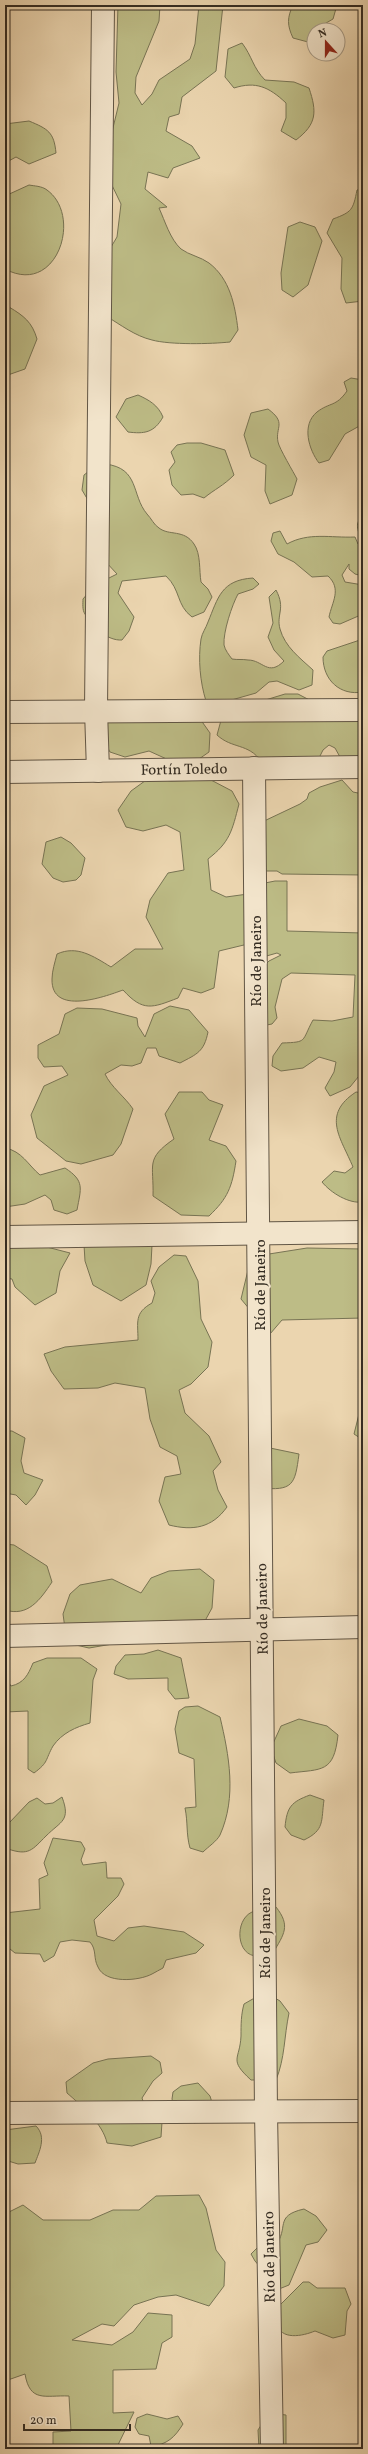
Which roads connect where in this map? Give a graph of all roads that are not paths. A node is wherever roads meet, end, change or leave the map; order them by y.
1 (103, 5) edge
2 (96, 710) junction
3 (363, 710) edge
4 (5, 712) edge
5 (363, 767) edge
6 (254, 768) junction
7 (98, 771) junction
8 (5, 772) edge
9 (363, 1232) edge
10 (260, 1234) junction
11 (5, 1236) edge
12 (363, 1627) edge
13 (262, 1630) junction
14 (5, 1636) edge
15 (363, 2111) edge
16 (266, 2112) junction
17 (5, 2113) edge
18 (272, 2449) edge

1 - 2 street
2 - 3 street
2 - 4 street
2 - 7 street
5 - 6 street, Fortín Toledo
6 - 7 street, Fortín Toledo
6 - 10 street, Río de Janeiro
7 - 8 street, Fortín Toledo
9 - 10 street
10 - 11 street
10 - 13 street, Río de Janeiro
12 - 13 street
13 - 14 street
13 - 16 street, Río de Janeiro
15 - 16 street
16 - 17 street
16 - 18 street, Río de Janeiro

